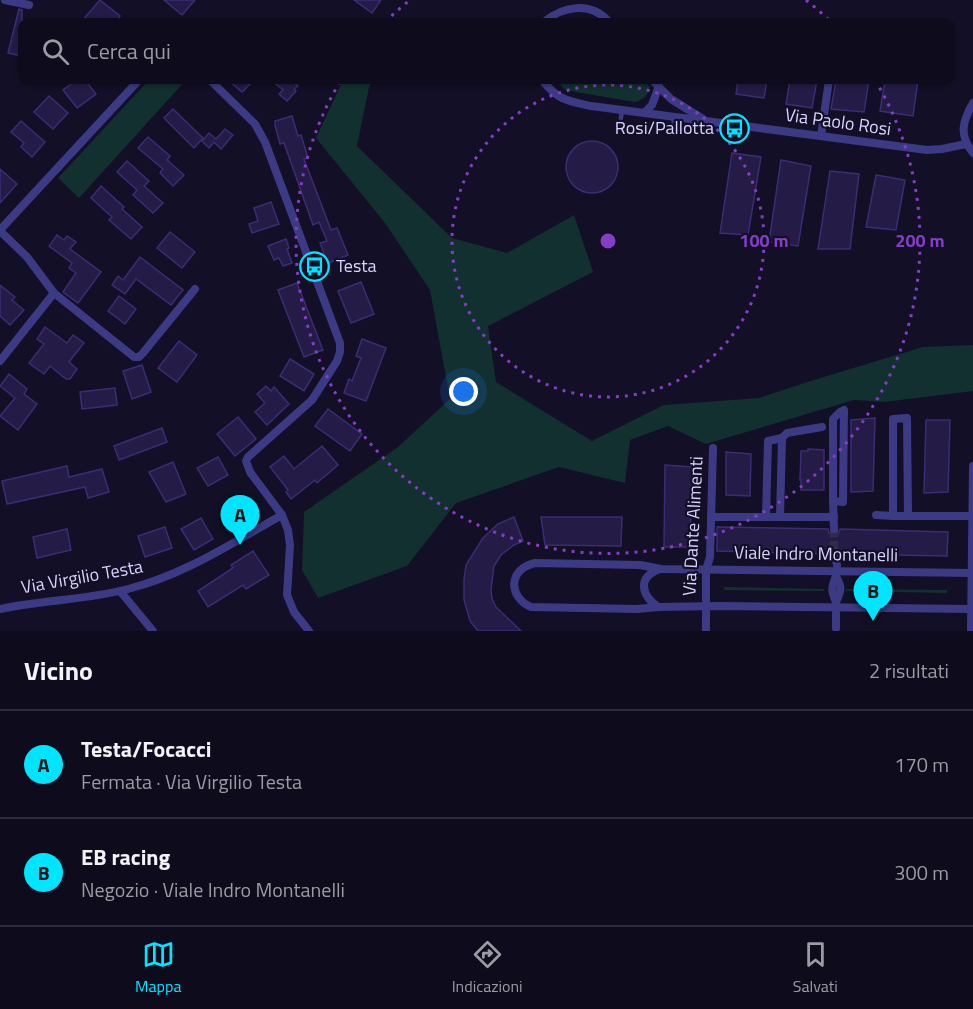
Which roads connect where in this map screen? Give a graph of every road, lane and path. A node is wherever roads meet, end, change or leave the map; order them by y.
1 (5, 0) edge
2 (29, 5) dead end
3 (551, 18) edge
4 (604, 18) edge
5 (135, 84) edge
6 (214, 84) edge
7 (546, 84) edge
8 (655, 84) edge
9 (656, 84) edge
10 (828, 84) edge
11 (973, 103) edge
12 (622, 110) junction
13 (644, 113) junction
14 (674, 117) junction
15 (706, 121) junction
16 (620, 125) dead end
17 (673, 132) dead end
18 (821, 136) junction
19 (966, 144) junction
20 (973, 153) edge
21 (0, 230) edge
22 (195, 289) dead end
23 (54, 293) junction
24 (0, 361) edge
25 (822, 427) dead end
26 (832, 437) junction
27 (844, 437) junction
28 (782, 438) junction
29 (713, 448) dead end
30 (832, 465) junction
31 (843, 465) junction
32 (973, 466) edge
33 (833, 501) junction
34 (282, 515) junction
35 (876, 515) dead end
36 (893, 516) junction
37 (908, 516) junction
38 (972, 516) edge
39 (711, 517) junction
40 (766, 517) junction
41 (780, 517) junction
42 (834, 517) junction
43 (834, 529) tunnel mouth
44 (973, 540) edge
45 (834, 554) tunnel mouth
46 (837, 565) dead end
47 (660, 569) junction
48 (706, 570) junction
49 (972, 573) edge
50 (120, 591) junction
51 (706, 606) junction
52 (658, 607) junction
53 (0, 609) edge
54 (972, 609) edge
55 (836, 613) dead end
56 (836, 628) dead end
57 (153, 631) edge
58 (309, 631) edge
59 (705, 631) edge
60 (971, 631) edge

1 - 2 street
3 - 4 street
5 - 21 street
6 - 34 street
7 - 12 street, Via Paolo Rosi
8 - 13 street
9 - 15 street
10 - 18 street
11 - 19 street
12 - 13 street, Via Paolo Rosi
12 - 16 lane
13 - 14 street, Via Paolo Rosi
14 - 15 street, Via Paolo Rosi
14 - 17 lane
15 - 18 street, Via Paolo Rosi
18 - 19 street, Via Paolo Rosi
19 - 20 street
21 - 23 street
22 - 23 street
23 - 24 street
25 - 28 street
26 - 27 street
26 - 27 street
26 - 30 street
27 - 31 street
28 - 40 street
28 - 41 street
29 - 39 street, Via Dante Alimenti
30 - 31 street
30 - 33 street
31 - 33 street
32 - 38 street
33 - 42 street
34 - 50 street, Via Virgilio Testa
34 - 58 street
35 - 36 street
36 - 37 street
36 - 37 street
37 - 38 street
38 - 44 street
39 - 40 street
39 - 48 street, Via Dante Alimenti
40 - 41 street
41 - 42 street
42 - 43 street
44 - 49 street
45 - 46 street
47 - 48 street, Viale Indro Montanelli
47 - 52 street
47 - 52 street, Viale Indro Montanelli
48 - 49 street, Viale Indro Montanelli
48 - 51 street, Via Dante Alimenti
49 - 54 street
50 - 53 street, Via Virgilio Testa
50 - 57 street
51 - 52 street, Viale Indro Montanelli
51 - 54 street, Viale Indro Montanelli
51 - 59 street, Via Dante Alimenti
54 - 60 street
55 - 56 street

